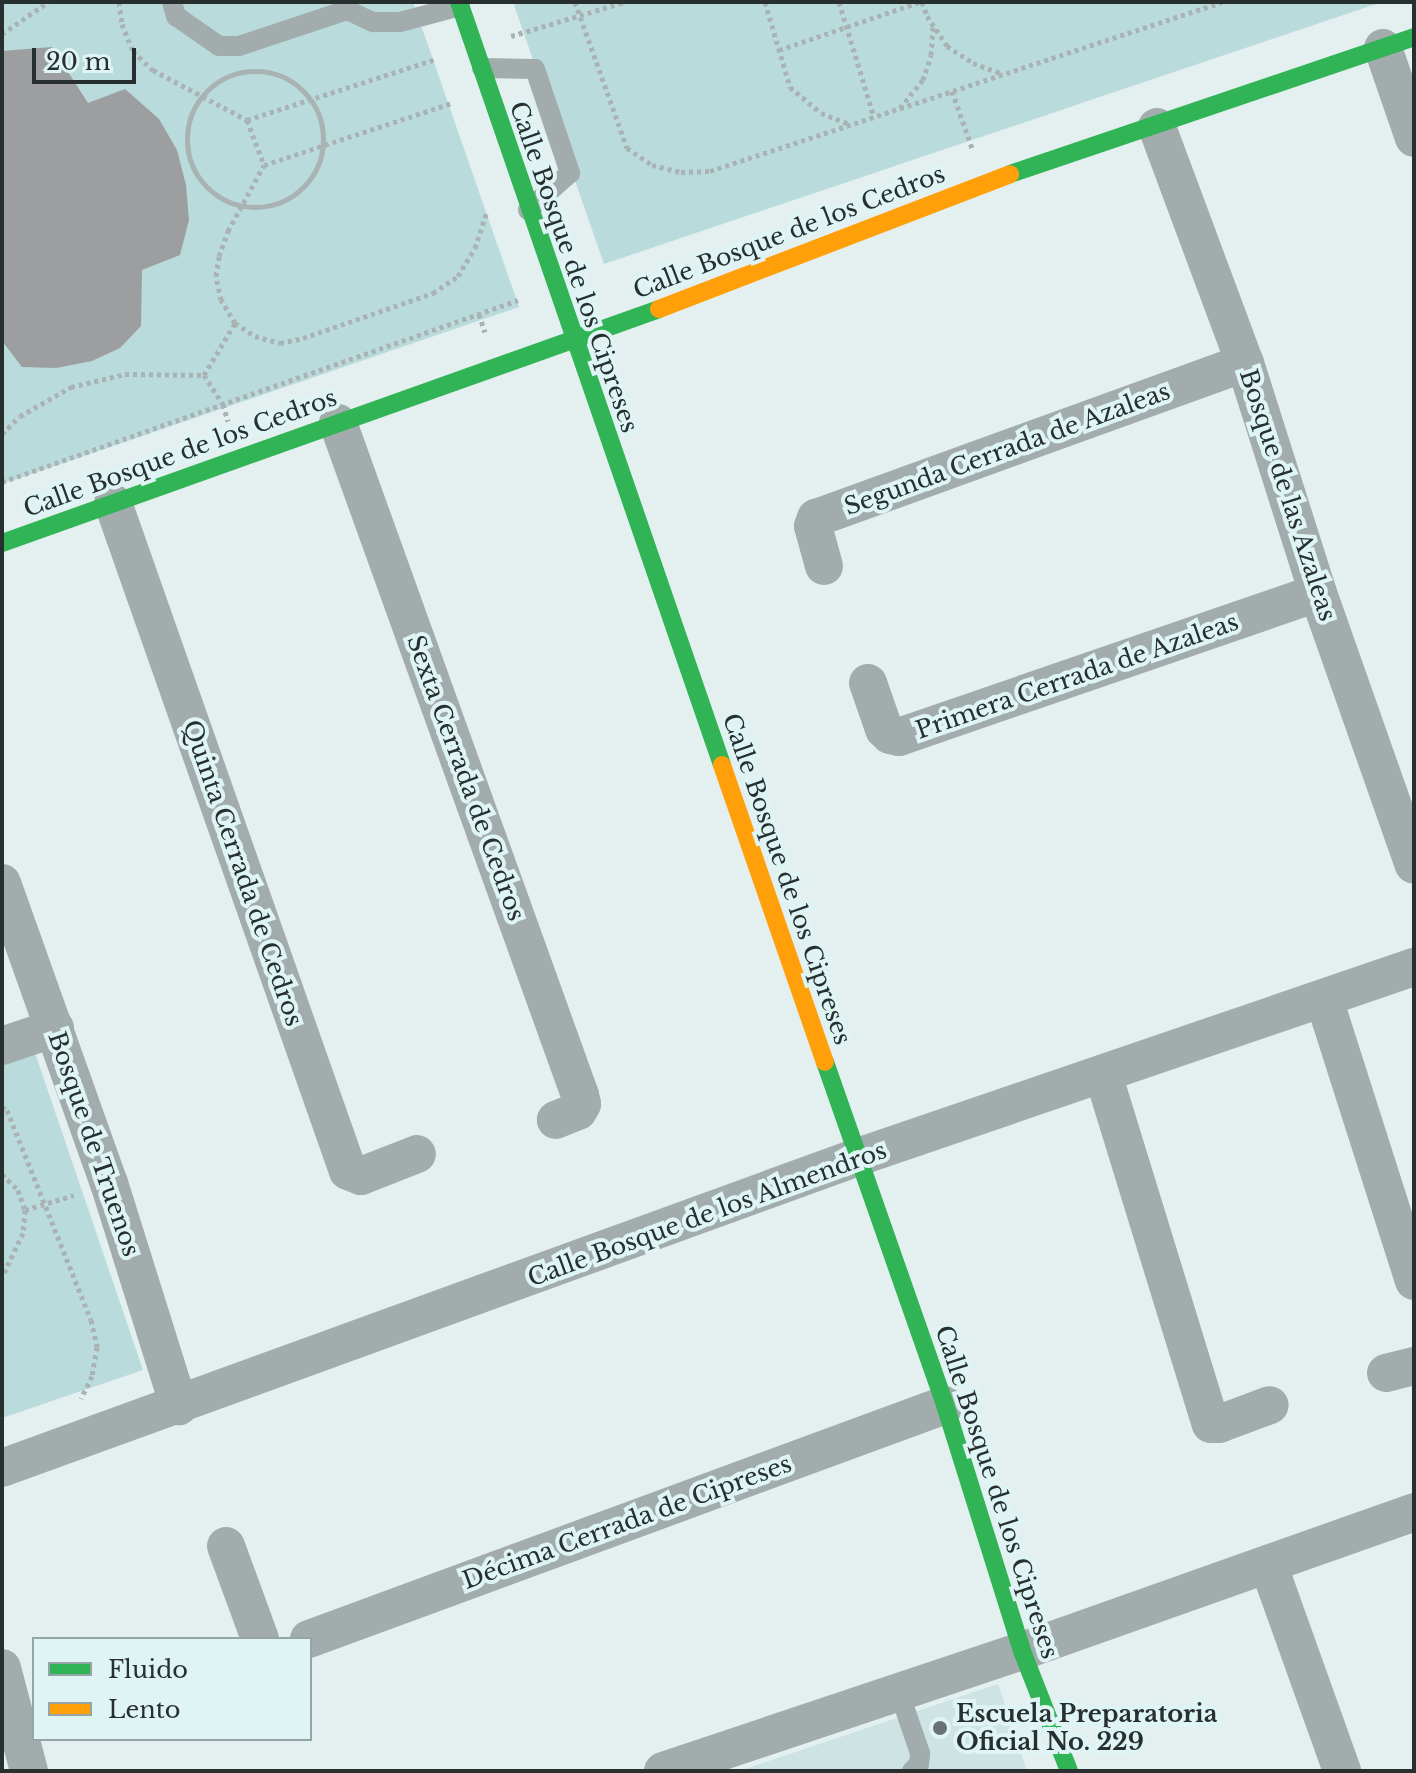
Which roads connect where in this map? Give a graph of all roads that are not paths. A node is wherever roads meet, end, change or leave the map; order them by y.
1 (172, 2) edge
2 (459, 4) edge
3 (347, 6) edge
4 (1398, 43) edge
5 (482, 68) junction
6 (1157, 127) junction
7 (1414, 138) edge
8 (528, 210) junction
9 (574, 341) junction
10 (1245, 363) junction
11 (338, 423) junction
12 (113, 503) junction
13 (2, 543) edge
14 (824, 566) dead end
15 (1318, 593) junction
16 (868, 683) dead end
17 (1414, 865) edge
18 (2, 883) edge
19 (1414, 967) edge
20 (1324, 999) junction
21 (55, 1028) junction
22 (2, 1046) edge
23 (1103, 1074) junction
24 (556, 1120) dead end
25 (417, 1154) dead end
26 (858, 1157) junction
27 (1414, 1281) edge
28 (945, 1405) junction
29 (1270, 1405) dead end
30 (179, 1406) junction
31 (2, 1468) edge
32 (1414, 1512) edge
33 (226, 1546) dead end
34 (1268, 1564) junction
35 (259, 1637) edge
36 (312, 1638) edge
37 (1022, 1651) junction
38 (2, 1668) edge
39 (899, 1692) junction
40 (9, 1734) edge
41 (29, 1771) edge
42 (663, 1771) edge
43 (912, 1771) edge
44 (1069, 1771) edge
45 (1342, 1771) edge

1 - 3 lane
2 - 3 lane
2 - 5 street, Calle Bosque de los Cipreses
4 - 6 street, Calle Bosque de los Cedros
4 - 7 street
5 - 8 street, Calle Bosque de los Cipreses
5 - 8 lane
6 - 9 street, Calle Bosque de los Cedros
6 - 10 street, Bosque de las Azaleas
8 - 9 street, Calle Bosque de los Cipreses
9 - 11 street, Calle Bosque de los Cedros
9 - 26 street, Calle Bosque de los Cipreses
10 - 14 street, Segunda Cerrada de Azaleas
10 - 15 street, Bosque de las Azaleas
11 - 12 street, Calle Bosque de los Cedros
11 - 24 street, Sexta Cerrada de Cedros
12 - 13 street, Calle Bosque de los Cedros
12 - 25 street, Quinta Cerrada de Cedros
15 - 16 street, Primera Cerrada de Azaleas
15 - 17 street, Bosque de las Azaleas
18 - 21 street, Bosque de Truenos
19 - 20 street, Calle Bosque de los Almendros
20 - 23 street, Calle Bosque de los Almendros
20 - 27 street
21 - 22 street
21 - 30 street, Bosque de Truenos
23 - 26 street, Calle Bosque de los Almendros
23 - 29 street
26 - 28 street, Calle Bosque de los Cipreses
26 - 30 street, Calle Bosque de los Almendros
28 - 36 street, Décima Cerrada de Cipreses
28 - 37 street, Calle Bosque de los Cipreses
30 - 31 street, Calle Bosque de los Almendros
32 - 34 street
33 - 35 street
34 - 37 street
34 - 45 street
37 - 39 street
37 - 44 street, Calle Bosque de los Cipreses
38 - 40 street
39 - 42 street
39 - 43 lane
40 - 41 street

